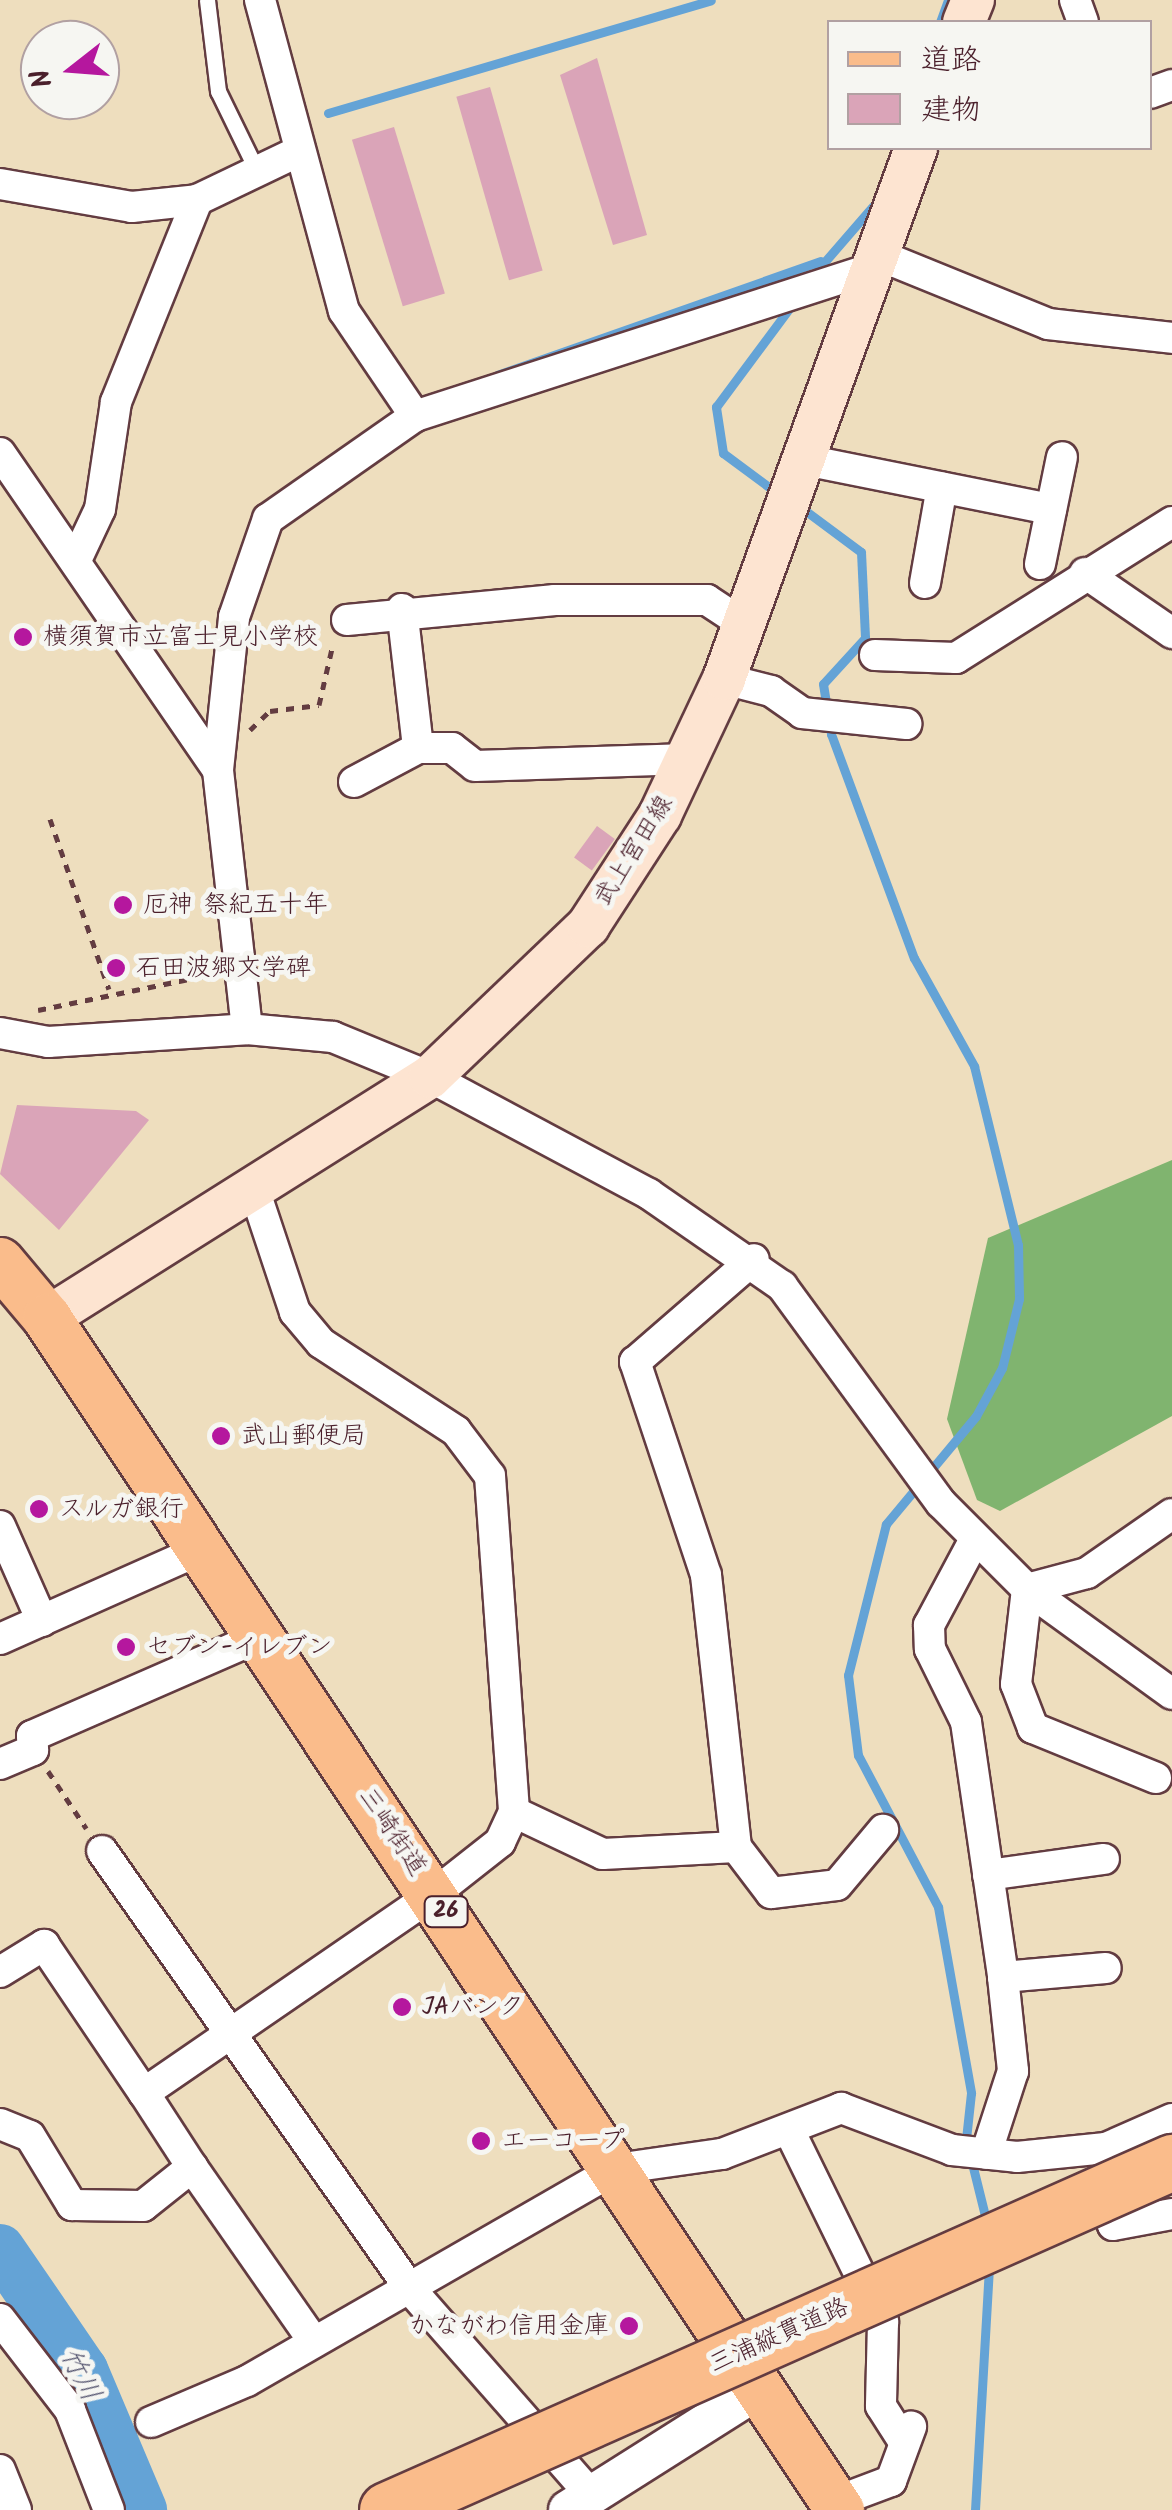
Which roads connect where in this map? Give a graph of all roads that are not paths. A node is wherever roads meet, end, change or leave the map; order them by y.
1 (206, 0) edge
2 (260, 0) edge
3 (915, 150) edge
4 (295, 153) junction
5 (256, 169) junction
6 (0, 184) edge
7 (197, 200) junction
8 (873, 262) junction
9 (1172, 338) edge
10 (415, 416) junction
11 (0, 453) edge
12 (1062, 457) dead end
13 (795, 488) junction
14 (942, 488) junction
15 (1052, 509) junction
16 (1172, 522) edge
17 (76, 560) junction
18 (1040, 564) dead end
19 (1086, 573) junction
20 (925, 583) dead end
21 (402, 609) junction
22 (347, 620) road end
23 (744, 625) junction
24 (1172, 634) edge
25 (875, 655) dead end
26 (724, 679) junction
27 (906, 724) dead end
28 (418, 748) junction
29 (688, 759) junction
30 (219, 764) junction
31 (354, 782) dead end
32 (247, 1029) junction
33 (0, 1033) edge
34 (430, 1077) junction
35 (254, 1189) junction
36 (754, 1259) junction
37 (0, 1262) edge
38 (46, 1318) junction
39 (1172, 1514) edge
40 (0, 1526) edge
41 (975, 1538) junction
42 (202, 1548) junction
43 (1028, 1590) junction
44 (42, 1620) junction
45 (261, 1636) junction
46 (0, 1639) edge
47 (1172, 1694) edge
48 (0, 1764) edge
49 (1156, 1778) dead end
50 (514, 1812) junction
51 (882, 1830) dead end
52 (736, 1847) junction
53 (102, 1851) road end
54 (1104, 1859) dead end
55 (988, 1875) junction
56 (434, 1894) junction
57 (1106, 1968) dead end
58 (0, 1972) edge
59 (1003, 1977) junction
60 (228, 2036) junction
61 (144, 2093) junction
62 (1172, 2119) edge
63 (0, 2124) edge
64 (790, 2132) junction
65 (986, 2154) junction
66 (1083, 2154) junction
67 (1172, 2162) edge
68 (192, 2167) junction
69 (616, 2169) junction
70 (1172, 2178) edge
71 (1172, 2214) edge
72 (411, 2290) junction
73 (0, 2319) edge
74 (314, 2342) junction
75 (761, 2388) junction
76 (151, 2422) dead end
77 (0, 2470) edge
78 (579, 2502) edge
79 (838, 2506) edge
80 (16, 2510) edge
81 (109, 2510) edge
82 (386, 2510) edge
83 (426, 2510) edge

1 - 5 lane
2 - 4 street
3 - 8 main road, 武上宮田線
4 - 5 street
4 - 10 street
5 - 7 street
6 - 7 street
7 - 17 street
8 - 9 street
8 - 10 street
8 - 13 main road, 武上宮田線
10 - 30 street
11 - 17 street
12 - 15 street
13 - 14 street
13 - 23 main road, 武上宮田線
14 - 15 street
14 - 20 street
15 - 18 street
16 - 19 street
17 - 30 street
19 - 24 street
19 - 25 street
21 - 22 street
21 - 23 street
21 - 28 street
23 - 26 main road, 武上宮田線
26 - 27 street
26 - 29 main road, 武上宮田線
28 - 29 street
28 - 31 street
29 - 34 main road, 武上宮田線
30 - 32 street
32 - 33 street
32 - 34 street
34 - 35 main road, 武上宮田線
34 - 36 street
35 - 38 main road, 武上宮田線
35 - 50 street
36 - 41 street
36 - 52 street
37 - 38 main road, 三崎街道 / 26
38 - 42 main road, 三崎街道 / 26
39 - 43 street
40 - 44 street
41 - 43 street
41 - 55 street
42 - 44 street
42 - 45 main road, 三崎街道 / 26
43 - 47 street
43 - 49 street
44 - 46 street
45 - 48 street
45 - 56 main road, 三崎街道 / 26
50 - 52 street
50 - 56 street
51 - 52 street
53 - 60 street
54 - 55 street
55 - 59 street
56 - 60 street
56 - 69 main road, 三崎街道 / 26
57 - 59 street
58 - 61 street
59 - 65 street
60 - 61 street
60 - 72 street
61 - 68 street
62 - 66 street
63 - 68 street
64 - 65 street
64 - 69 street
64 - 79 street
65 - 66 street
66 - 71 street
67 - 82 highway, 三浦縦貫道路, bridge
68 - 74 street
69 - 72 street
69 - 75 main road, 三崎街道 / 26
70 - 83 highway, 三浦縦貫道路
72 - 74 street
72 - 78 street
73 - 81 street
74 - 76 street
75 - 78 street
75 - 79 main road, 三崎街道 / 26
77 - 80 street

